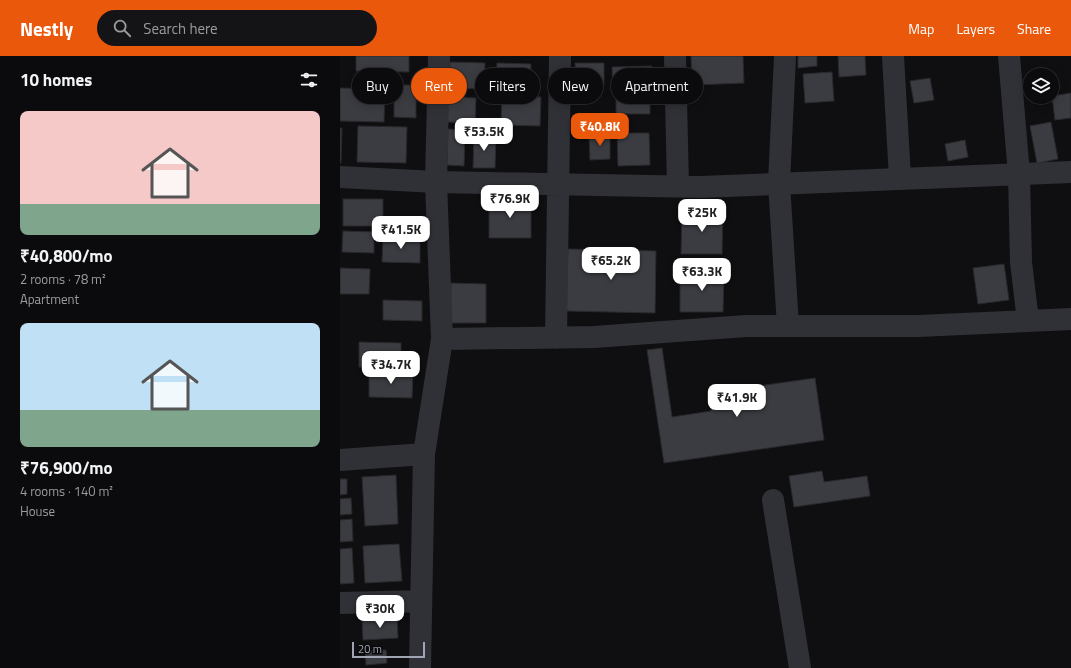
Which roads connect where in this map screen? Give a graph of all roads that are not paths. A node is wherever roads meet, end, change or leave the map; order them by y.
1 (439, 56) edge
2 (560, 56) edge
3 (675, 56) edge
4 (784, 56) edge
5 (893, 56) edge
6 (1009, 56) edge
7 (1071, 172) edge
8 (1019, 174) junction
9 (340, 177) edge
10 (900, 178) junction
11 (436, 182) junction
12 (559, 183) junction
13 (779, 183) junction
14 (678, 186) junction
15 (1071, 319) edge
16 (1028, 322) junction
17 (788, 326) junction
18 (556, 338) junction
19 (442, 339) junction
20 (424, 454) junction
21 (340, 460) edge
22 (773, 500) dead end
23 (421, 601) junction
24 (340, 603) edge
25 (420, 668) edge
26 (800, 668) edge

1 - 11 street
2 - 12 street
3 - 14 street
4 - 13 street
5 - 10 street
6 - 8 street
7 - 8 street
8 - 10 street
8 - 16 street
9 - 11 street
10 - 13 street
11 - 12 street
11 - 19 street
12 - 14 street
12 - 18 street
13 - 14 street
13 - 17 street
15 - 16 street
16 - 17 street
17 - 18 street
18 - 19 street
19 - 20 street
20 - 21 street
20 - 23 street
22 - 26 street
23 - 24 street
23 - 25 street

